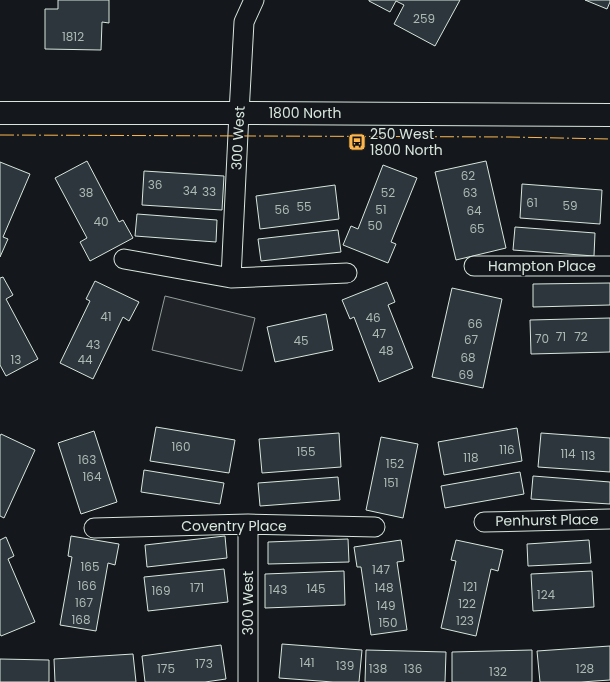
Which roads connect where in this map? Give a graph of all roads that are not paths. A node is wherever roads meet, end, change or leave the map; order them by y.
1 (254, 0) edge
2 (0, 113) edge
3 (238, 113) junction
4 (610, 115) edge
5 (124, 259) dead end
6 (474, 266) dead end
7 (610, 266) edge
8 (347, 273) dead end
9 (230, 278) junction
10 (610, 519) edge
11 (484, 522) dead end
12 (248, 524) junction
13 (375, 527) dead end
14 (94, 528) dead end
15 (248, 682) edge

1 - 3 street, 300 West
2 - 3 street, 1800 North
3 - 4 street, 1800 North
3 - 9 street, 300 West
5 - 9 street
6 - 7 street, Hampton Place
8 - 9 street
10 - 11 street, Penhurst Place
12 - 13 street, Coventry Place
12 - 14 street, Coventry Place
12 - 15 street, 300 West

